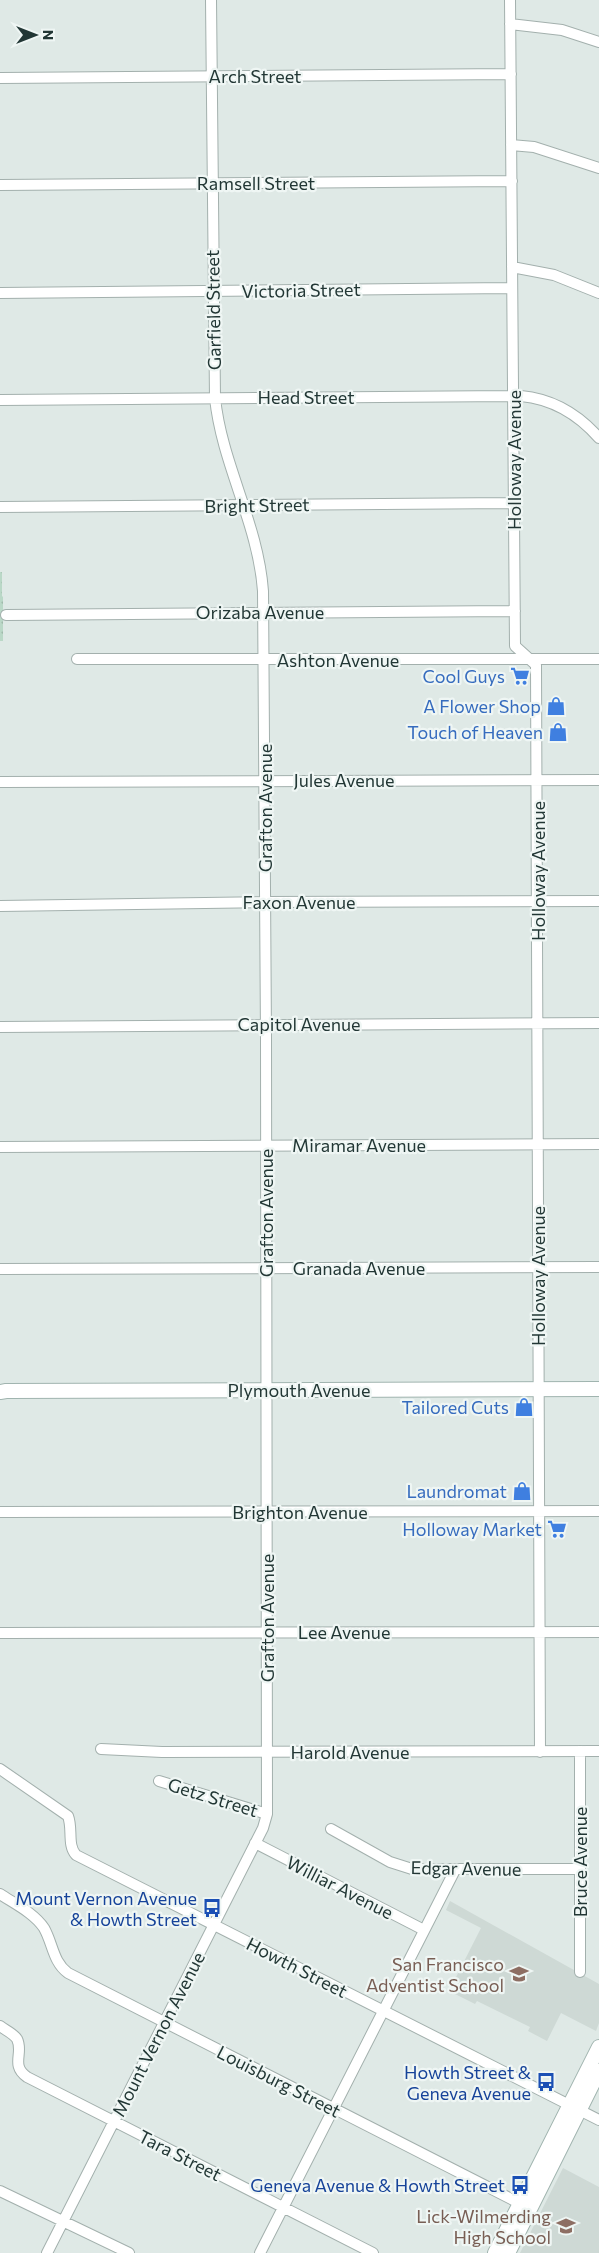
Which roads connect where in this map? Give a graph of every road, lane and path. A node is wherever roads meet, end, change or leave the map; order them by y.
1 (211, 0) edge
2 (510, 0) edge
3 (510, 24) junction
4 (599, 42) edge
5 (511, 74) junction
6 (211, 76) junction
7 (0, 78) edge
8 (511, 145) junction
9 (599, 168) edge
10 (512, 181) junction
11 (211, 183) junction
12 (0, 185) edge
13 (512, 267) junction
14 (512, 288) junction
15 (213, 290) junction
16 (0, 292) edge
17 (599, 293) edge
18 (513, 395) junction
19 (215, 398) junction
20 (0, 400) edge
21 (599, 438) edge
22 (514, 503) junction
23 (244, 505) junction
24 (0, 507) edge
25 (515, 611) junction
26 (263, 612) junction
27 (6, 614) dead end
28 (78, 659) dead end
29 (531, 659) junction
30 (599, 660) edge
31 (263, 661) junction
32 (265, 780) junction
33 (537, 780) junction
34 (599, 780) edge
35 (0, 782) edge
36 (538, 901) junction
37 (599, 901) edge
38 (265, 902) junction
39 (0, 906) edge
40 (538, 1023) junction
41 (599, 1023) edge
42 (266, 1024) junction
43 (0, 1027) edge
44 (539, 1144) junction
45 (599, 1144) edge
46 (266, 1145) junction
47 (0, 1147) edge
48 (538, 1267) junction
49 (599, 1267) edge
50 (265, 1268) junction
51 (0, 1269) edge
52 (538, 1389) junction
53 (599, 1389) edge
54 (266, 1390) junction
55 (0, 1392) edge
56 (538, 1511) junction
57 (599, 1511) edge
58 (0, 1512) edge
59 (266, 1512) junction
60 (539, 1632) junction
61 (599, 1632) edge
62 (266, 1633) junction
63 (0, 1634) edge
64 (101, 1748) dead end
65 (267, 1752) junction
66 (540, 1752) junction
67 (580, 1752) junction
68 (599, 1752) edge
69 (0, 1769) edge
70 (159, 1781) dead end
71 (267, 1814) junction
72 (331, 1829) dead end
73 (255, 1843) junction
74 (580, 1869) junction
75 (455, 1870) junction
76 (0, 1894) edge
77 (214, 1925) junction
78 (424, 1930) junction
79 (580, 1972) dead end
80 (383, 2011) junction
81 (164, 2022) junction
82 (0, 2026) edge
83 (599, 2047) edge
84 (599, 2070) edge
85 (333, 2108) junction
86 (575, 2108) junction
87 (599, 2120) edge
88 (114, 2121) junction
89 (0, 2191) edge
90 (525, 2206) junction
91 (283, 2207) junction
92 (64, 2222) junction
93 (48, 2253) edge
94 (129, 2253) edge
95 (260, 2253) edge
96 (373, 2253) edge
97 (495, 2253) edge
98 (508, 2253) edge

1 - 6 street, Garfield Street
2 - 3 street, Holloway Avenue
3 - 4 street
3 - 5 street, Holloway Avenue
5 - 6 street, Arch Street
5 - 8 street, Holloway Avenue
6 - 7 street, Arch Street
6 - 11 street, Garfield Street
8 - 9 street
8 - 10 street, Holloway Avenue
10 - 11 street, Ramsell Street
10 - 13 street, Holloway Avenue
11 - 12 street, Ramsell Street
11 - 15 street, Garfield Street
13 - 14 street, Holloway Avenue
13 - 17 street
14 - 15 street, Victoria Street
14 - 18 street, Holloway Avenue
15 - 16 street, Victoria Street
15 - 19 street, Garfield Street
18 - 19 street, Head Street
18 - 21 street, Head Street
18 - 22 street, Holloway Avenue
19 - 20 street, Head Street
19 - 23 street, Garfield Street
22 - 23 street, Bright Street
22 - 25 street, Holloway Avenue
23 - 24 street, Bright Street
23 - 26 street, Garfield Street
25 - 26 street, Orizaba Avenue
25 - 29 street, Holloway Avenue
26 - 27 street, Orizaba Avenue
26 - 31 street, Grafton Avenue
28 - 31 street, Ashton Avenue
29 - 30 street, Ashton Avenue
29 - 31 street, Ashton Avenue
29 - 33 street, Holloway Avenue
31 - 32 street, Grafton Avenue
32 - 33 street, Jules Avenue
32 - 35 street, Jules Avenue
32 - 38 street, Grafton Avenue
33 - 34 street, Jules Avenue
33 - 36 street, Holloway Avenue
36 - 37 street, Faxon Avenue
36 - 38 street, Faxon Avenue
36 - 40 street, Holloway Avenue
38 - 39 street, Faxon Avenue
38 - 42 street, Grafton Avenue
40 - 41 street, Capitol Avenue
40 - 42 street, Capitol Avenue
40 - 44 street, Holloway Avenue
42 - 43 street, Capitol Avenue
42 - 46 street, Grafton Avenue
44 - 45 street, Miramar Avenue
44 - 46 street, Miramar Avenue
44 - 48 street, Holloway Avenue
46 - 47 street, Miramar Avenue
46 - 50 street, Grafton Avenue
48 - 49 street, Granada Avenue
48 - 50 street, Granada Avenue
48 - 52 street, Holloway Avenue
50 - 51 street, Granada Avenue
50 - 54 street, Grafton Avenue
52 - 53 street, Plymouth Avenue
52 - 54 street, Plymouth Avenue
52 - 56 street, Holloway Avenue
54 - 55 street, Plymouth Avenue
54 - 59 street, Grafton Avenue
56 - 57 street, Brighton Avenue
56 - 59 street, Brighton Avenue
56 - 60 street, Holloway Avenue
58 - 59 street, Brighton Avenue
59 - 62 street, Grafton Avenue
60 - 61 street, Lee Avenue
60 - 62 street, Lee Avenue
60 - 66 street, Holloway Avenue
62 - 63 street, Lee Avenue
62 - 65 street, Grafton Avenue
64 - 65 street, Harold Avenue
65 - 66 street, Harold Avenue
65 - 71 street, Grafton Avenue
66 - 67 street, Harold Avenue
67 - 68 street, Harold Avenue
67 - 74 street, Bruce Avenue
69 - 77 street, Howth Street
70 - 71 street, Getz Street
71 - 73 street, Mount Vernon Avenue
72 - 75 street, Edgar Avenue
73 - 77 street, Mount Vernon Avenue
73 - 78 street, Williar Avenue
74 - 75 street, Edgar Avenue
74 - 79 street, Bruce Avenue
75 - 78 street
76 - 81 street, Louisburg Street
77 - 80 street, Howth Street
77 - 81 street, Mount Vernon Avenue
78 - 80 street
80 - 85 street
80 - 86 street, Howth Street
81 - 85 street, Louisburg Street
81 - 88 street, Mount Vernon Avenue
82 - 88 street, Tara Street
83 - 86 street
84 - 86 street
85 - 90 street, Louisburg Street
85 - 91 street
86 - 87 street, Howth Street
86 - 90 street
88 - 91 street, Tara Street
88 - 92 street, Mount Vernon Avenue
89 - 92 street
90 - 97 street
90 - 98 street
91 - 95 street
91 - 96 street, Tara Street
92 - 93 street, Mount Vernon Avenue
92 - 94 street

